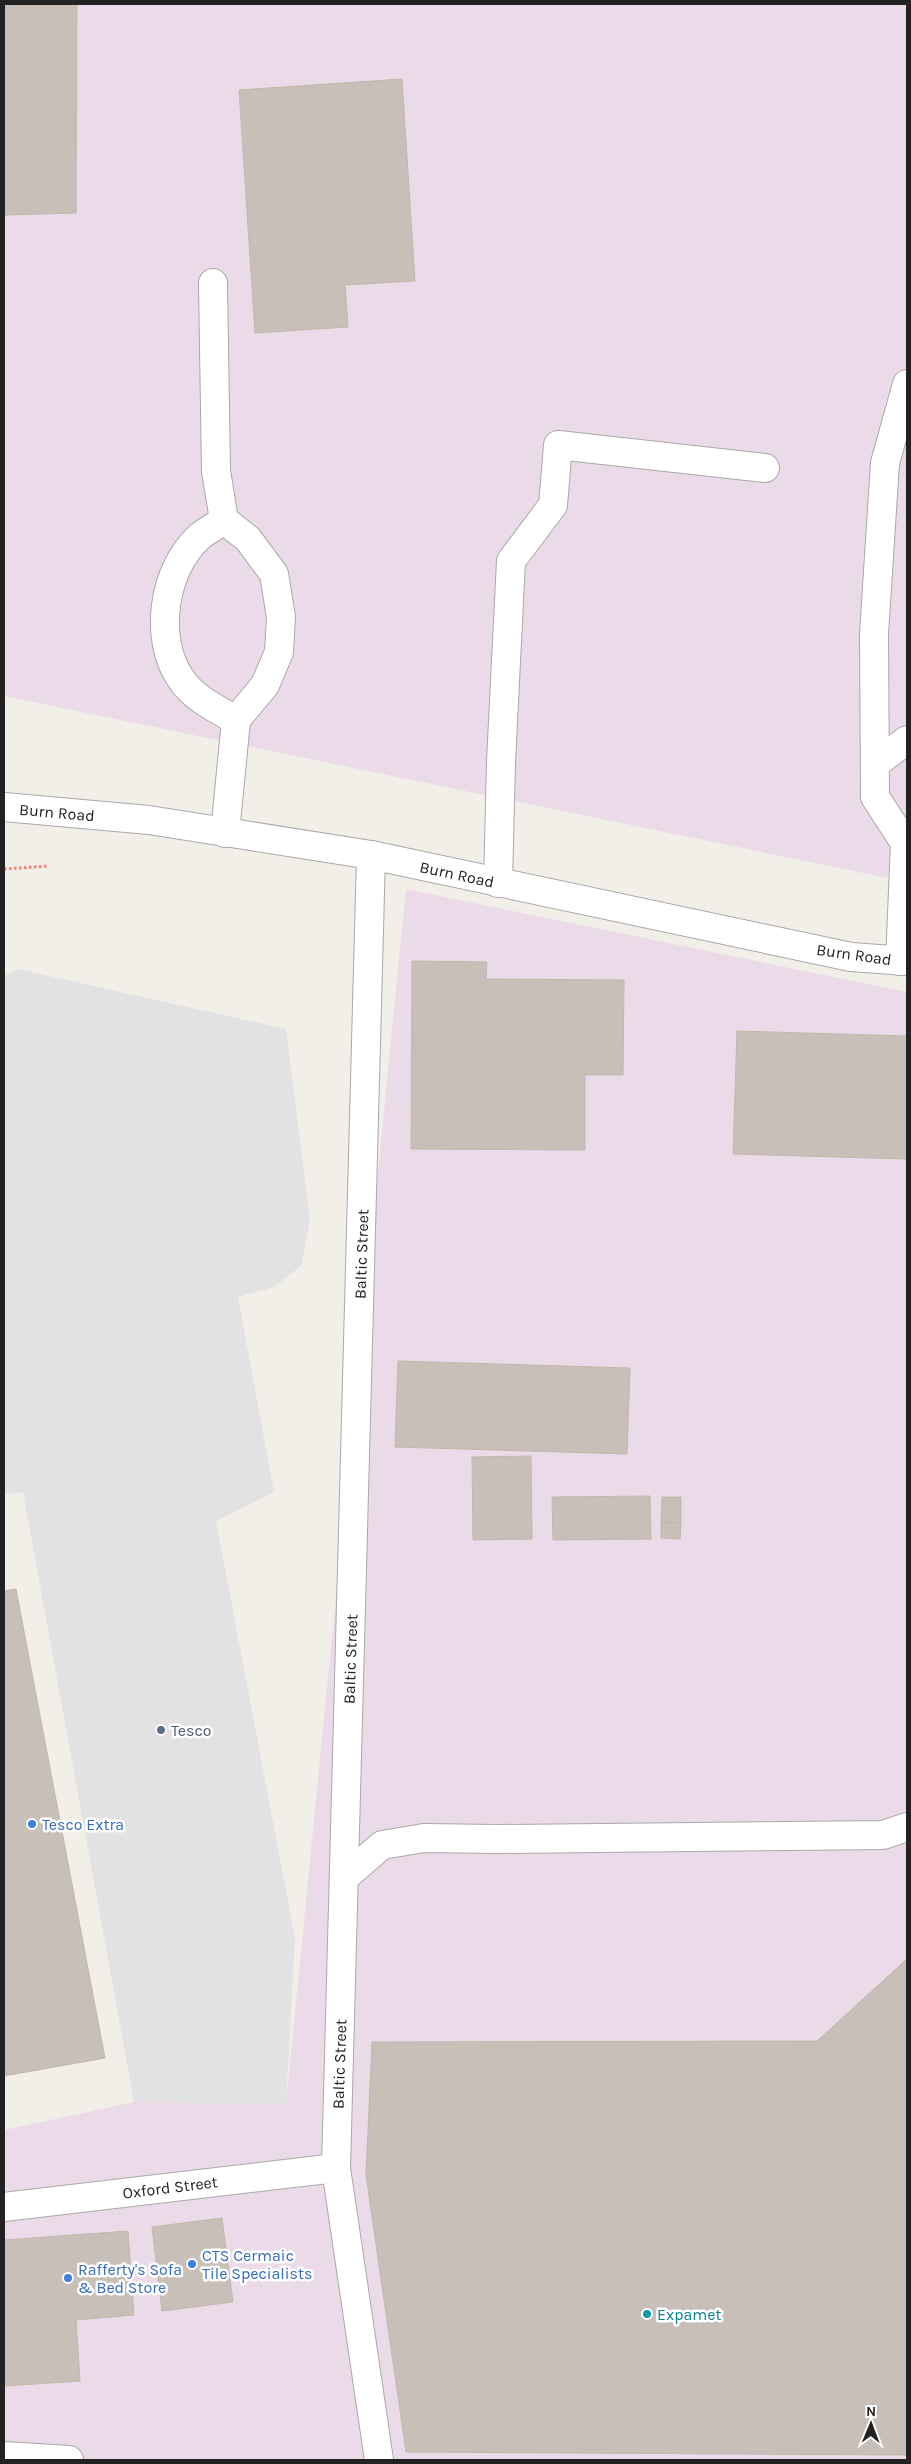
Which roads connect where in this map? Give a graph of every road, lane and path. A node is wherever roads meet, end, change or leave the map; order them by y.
1 (214, 283) dead end
2 (907, 384) edge
3 (765, 468) dead end
4 (224, 520) junction
5 (236, 720) junction
6 (907, 740) edge
7 (875, 764) junction
8 (4, 807) edge
9 (225, 832) junction
10 (906, 843) edge
11 (371, 855) junction
12 (49, 866) dead end
13 (4, 868) edge
14 (498, 883) junction
15 (904, 961) edge
16 (907, 1827) edge
17 (344, 1878) junction
18 (336, 2168) junction
19 (4, 2207) edge
20 (4, 2456) edge
21 (69, 2460) edge
22 (379, 2460) edge

1 - 4 street
2 - 7 street
3 - 14 street
4 - 5 street
4 - 5 street
5 - 9 street
6 - 7 street
7 - 10 street
8 - 9 street, Burn Road
9 - 11 street, Burn Road
10 - 15 street
11 - 14 street, Burn Road
11 - 17 street, Baltic Street
12 - 13 path
14 - 15 street, Burn Road
16 - 17 street
17 - 18 street, Baltic Street
18 - 19 street, Oxford Street
18 - 22 street, Baltic Street
20 - 21 street

